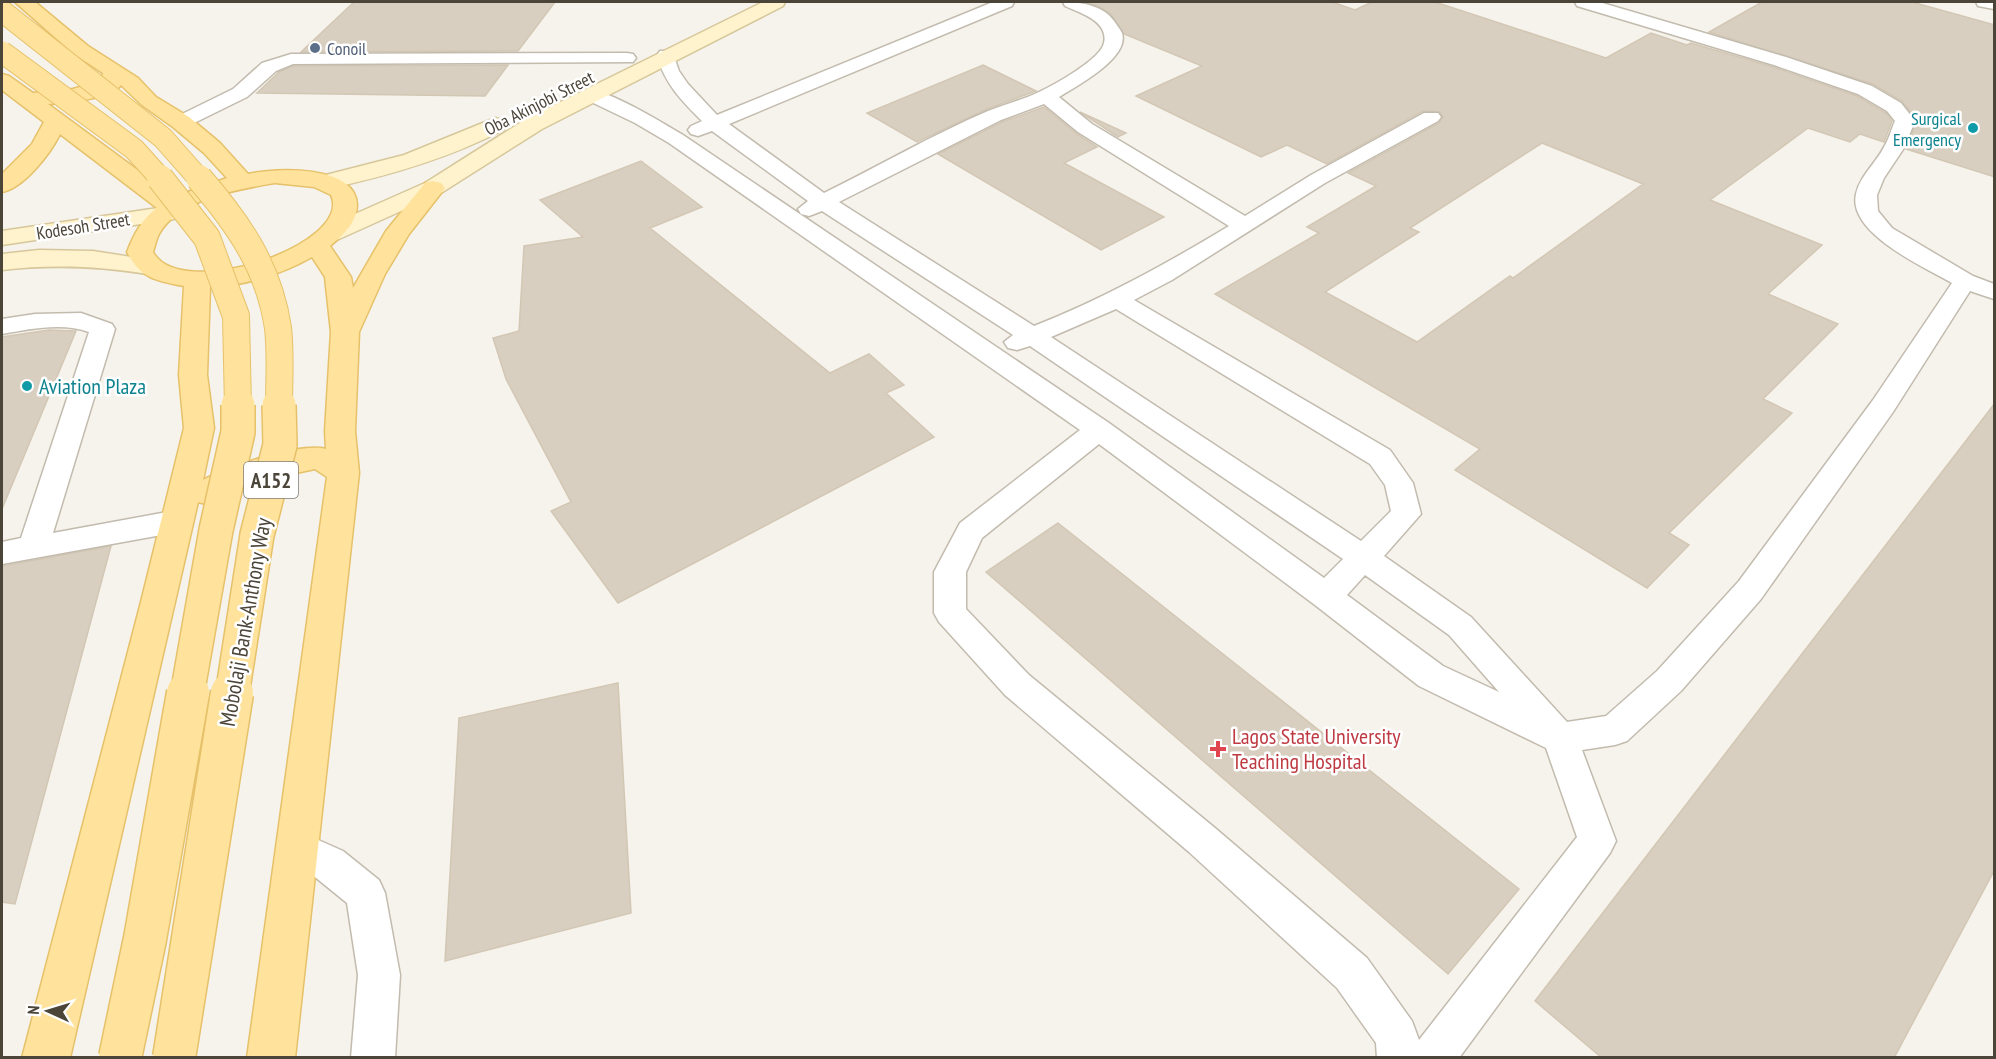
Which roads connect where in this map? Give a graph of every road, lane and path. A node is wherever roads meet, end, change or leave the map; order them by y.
1 (24, 2) edge
2 (744, 2) edge
3 (776, 2) edge
4 (1006, 2) edge
5 (1071, 2) edge
6 (1583, 2) edge
7 (1985, 2) edge
8 (1995, 4) edge
9 (2, 11) edge
10 (2, 52) edge
11 (666, 56) junction
12 (627, 58) junction
13 (114, 70) junction
14 (2, 80) edge
15 (590, 94) junction
16 (1046, 96) junction
17 (29, 99) junction
18 (1431, 117) dead end
19 (55, 121) junction
20 (181, 122) junction
21 (714, 123) junction
22 (676, 139) junction
23 (242, 181) junction
24 (326, 182) junction
25 (2, 185) edge
26 (434, 188) junction
27 (823, 202) junction
28 (168, 211) junction
29 (792, 218) junction
30 (1245, 226) junction
31 (2, 238) edge
32 (323, 240) junction
33 (2, 262) edge
34 (148, 266) junction
35 (197, 279) junction
36 (1965, 281) junction
37 (1995, 292) edge
38 (1116, 299) junction
39 (2, 326) edge
40 (345, 332) junction
41 (1032, 336) junction
42 (988, 355) junction
43 (1099, 430) junction
44 (343, 473) junction
45 (179, 515) junction
46 (33, 547) junction
47 (2, 554) edge
48 (1364, 558) junction
49 (1326, 596) junction
50 (1560, 738) junction
51 (298, 849) junction
52 (46, 1058) edge
53 (120, 1058) edge
54 (174, 1058) edge
55 (271, 1058) edge
56 (373, 1058) edge
57 (1399, 1058) edge
58 (1432, 1058) edge

1 - 13 main road
2 - 12 street, Oba Akinjobi Street
3 - 11 street
4 - 21 lane
5 - 16 lane
6 - 36 lane
7 - 8 street
9 - 54 main road, Mobolaji Bank-Anthony Way / A152, bridge
10 - 53 main road, Mobolaji Bank-Anthony Way / A152, bridge
11 - 15 street
11 - 21 lane
12 - 20 lane
12 - 24 street, Oba Akinjobi Street
13 - 17 main road
13 - 20 main road
14 - 17 main road
15 - 22 lane
15 - 26 street
16 - 27 lane
16 - 30 lane
17 - 19 main road
18 - 30 lane
19 - 25 main road
19 - 28 main road
20 - 23 main road
21 - 22 lane
21 - 27 lane
22 - 29 lane
23 - 24 main road
23 - 28 main road
24 - 32 main road
26 - 32 street
26 - 40 main road
27 - 29 lane
27 - 41 lane
28 - 31 street, Kodesoh Street
28 - 34 main road
29 - 42 lane
30 - 38 lane
32 - 35 main road
32 - 40 main road
33 - 34 street, Kodesoh Street
34 - 35 main road
35 - 45 main road
36 - 37 lane
36 - 50 lane
38 - 41 lane
38 - 48 lane
39 - 46 lane
40 - 44 main road
41 - 42 lane
41 - 48 lane
42 - 43 lane
43 - 49 lane
43 - 57 lane
44 - 45 main road
44 - 51 main road
45 - 46 lane
45 - 52 main road
46 - 47 lane
48 - 49 lane
48 - 50 lane
49 - 50 lane
50 - 58 lane
51 - 55 main road
51 - 56 lane

